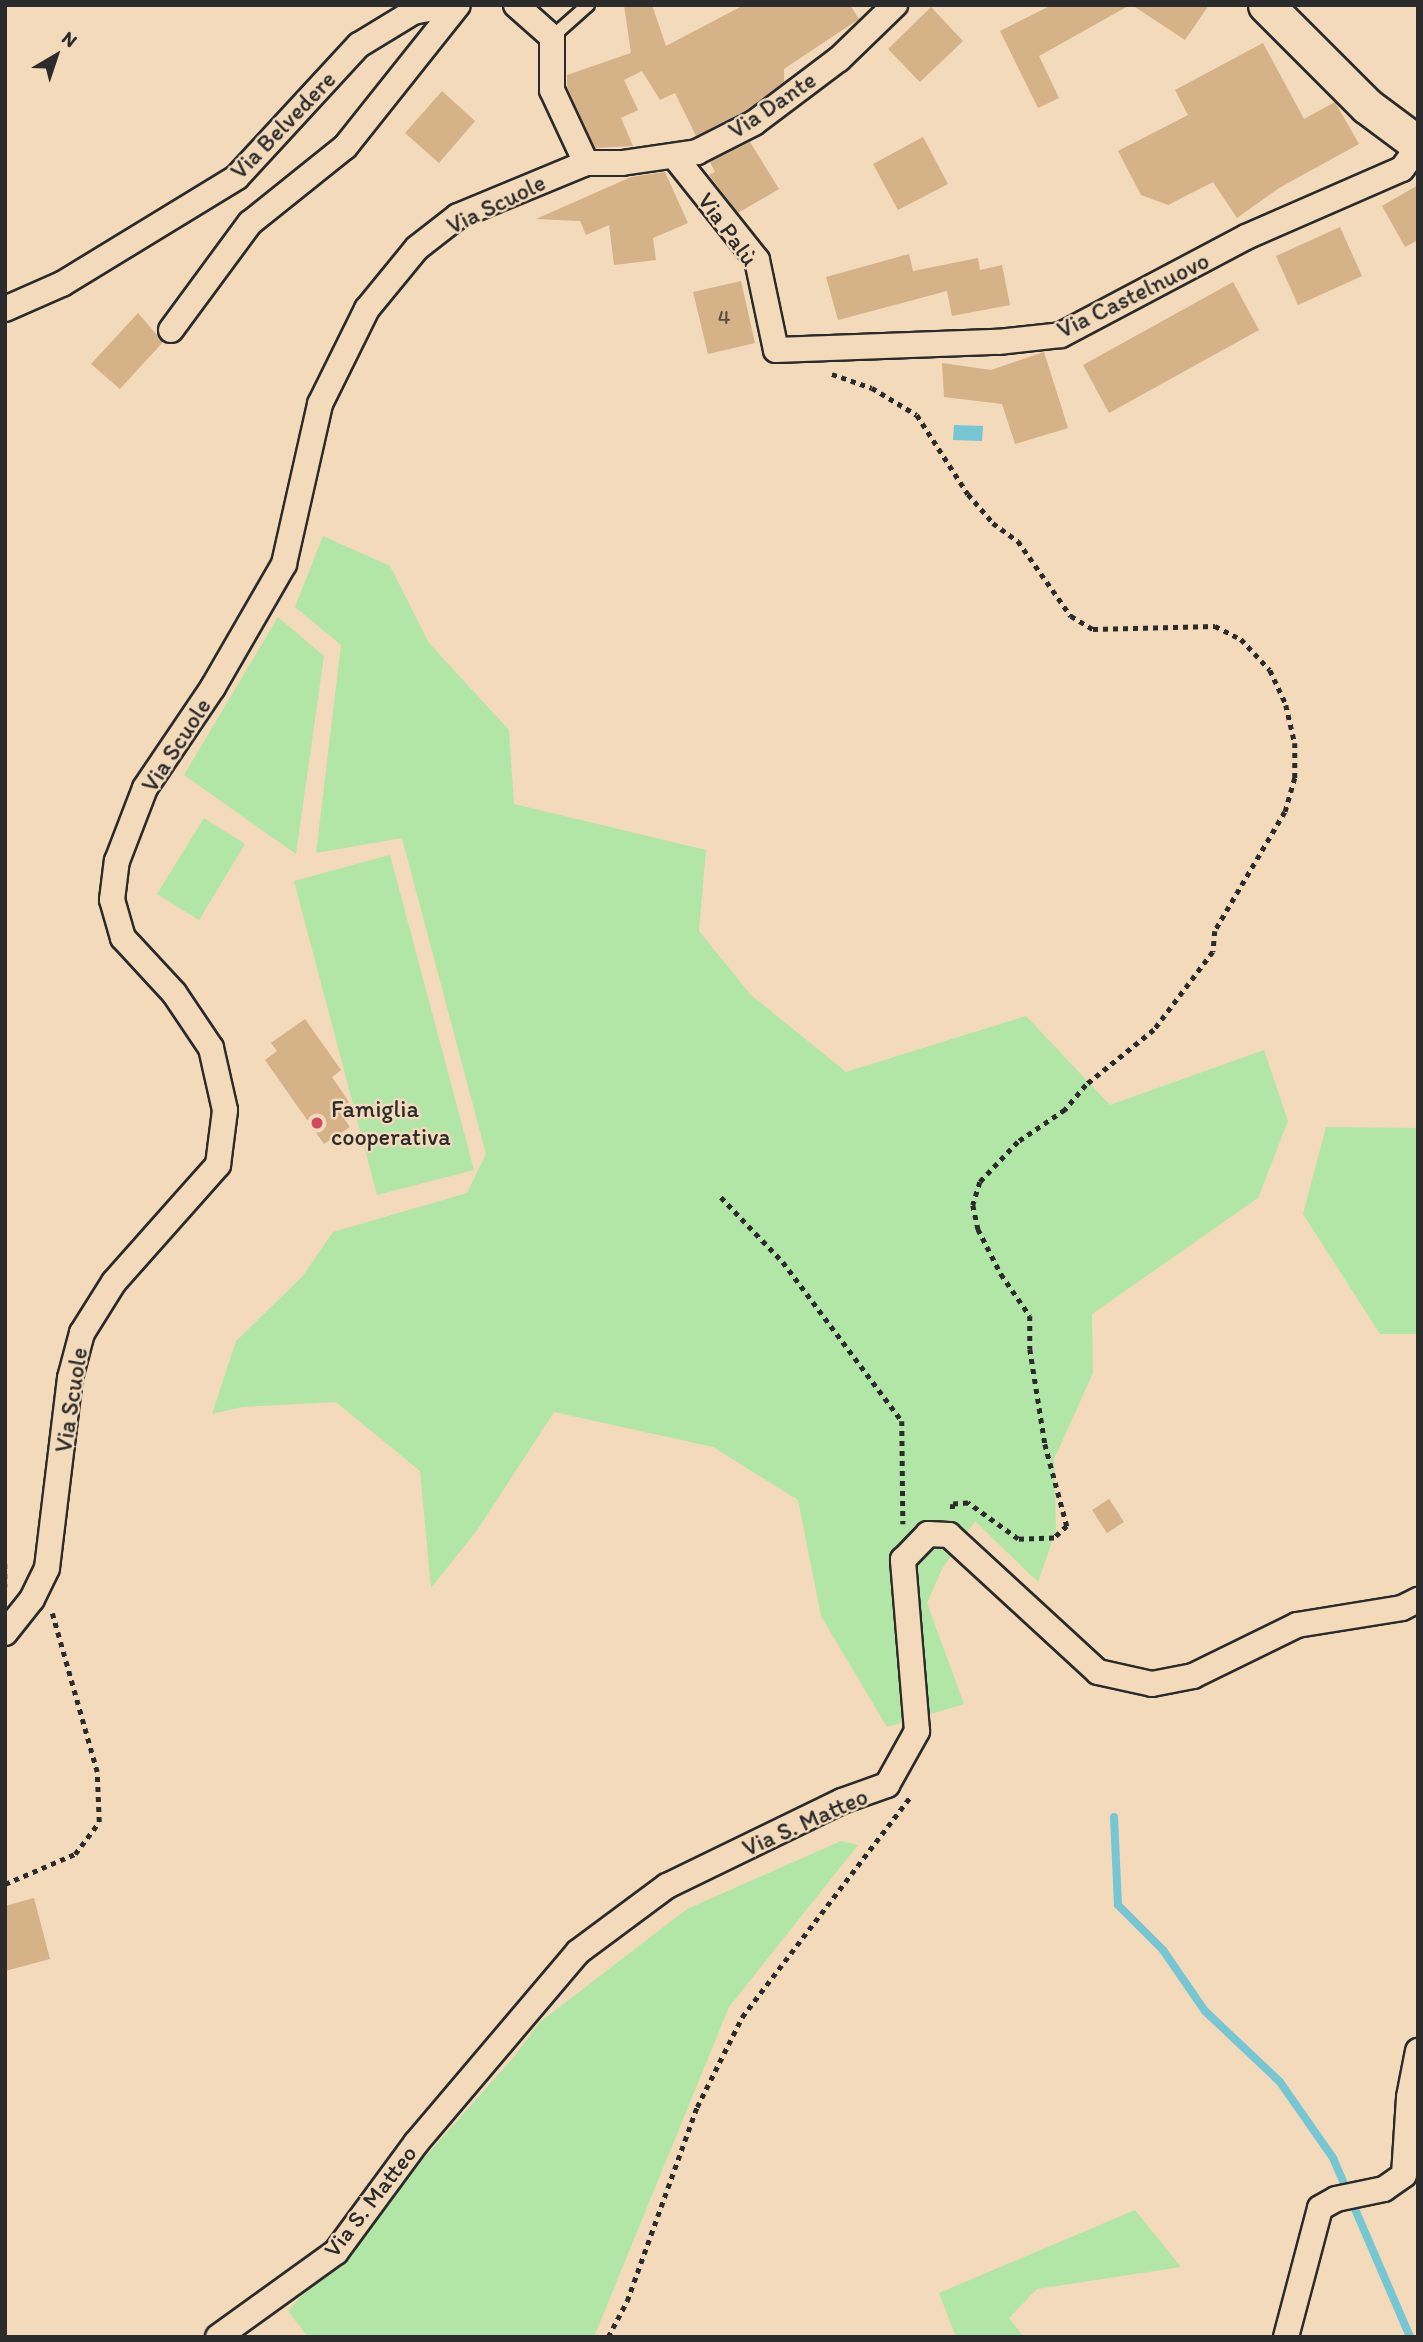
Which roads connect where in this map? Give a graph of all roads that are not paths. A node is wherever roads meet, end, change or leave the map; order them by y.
1 (450, 5) edge
2 (457, 5) edge
3 (516, 5) edge
4 (588, 5) edge
5 (895, 5) edge
6 (1266, 5) edge
7 (552, 37) junction
8 (1418, 145) edge
9 (674, 156) junction
10 (586, 163) junction
11 (5, 309) edge
12 (171, 330) dead end
13 (783, 350) joint
14 (1418, 1600) edge
15 (5, 1633) edge
16 (1418, 2051) edge
17 (1411, 2161) edge
18 (218, 2337) edge
19 (1286, 2337) edge

1 - 11 street, Via Belvedere
2 - 12 street, Via Belvedere
3 - 7 street
4 - 7 lane
5 - 9 street, Via Dante
6 - 8 street, Via Castelnuovo
7 - 10 street
8 - 13 street, Via Castelnuovo
9 - 10 street, Via Dante
9 - 13 street, Via Palù
10 - 15 street, Via Scuole
14 - 18 street, Via S. Matteo
16 - 17 street
17 - 19 street

